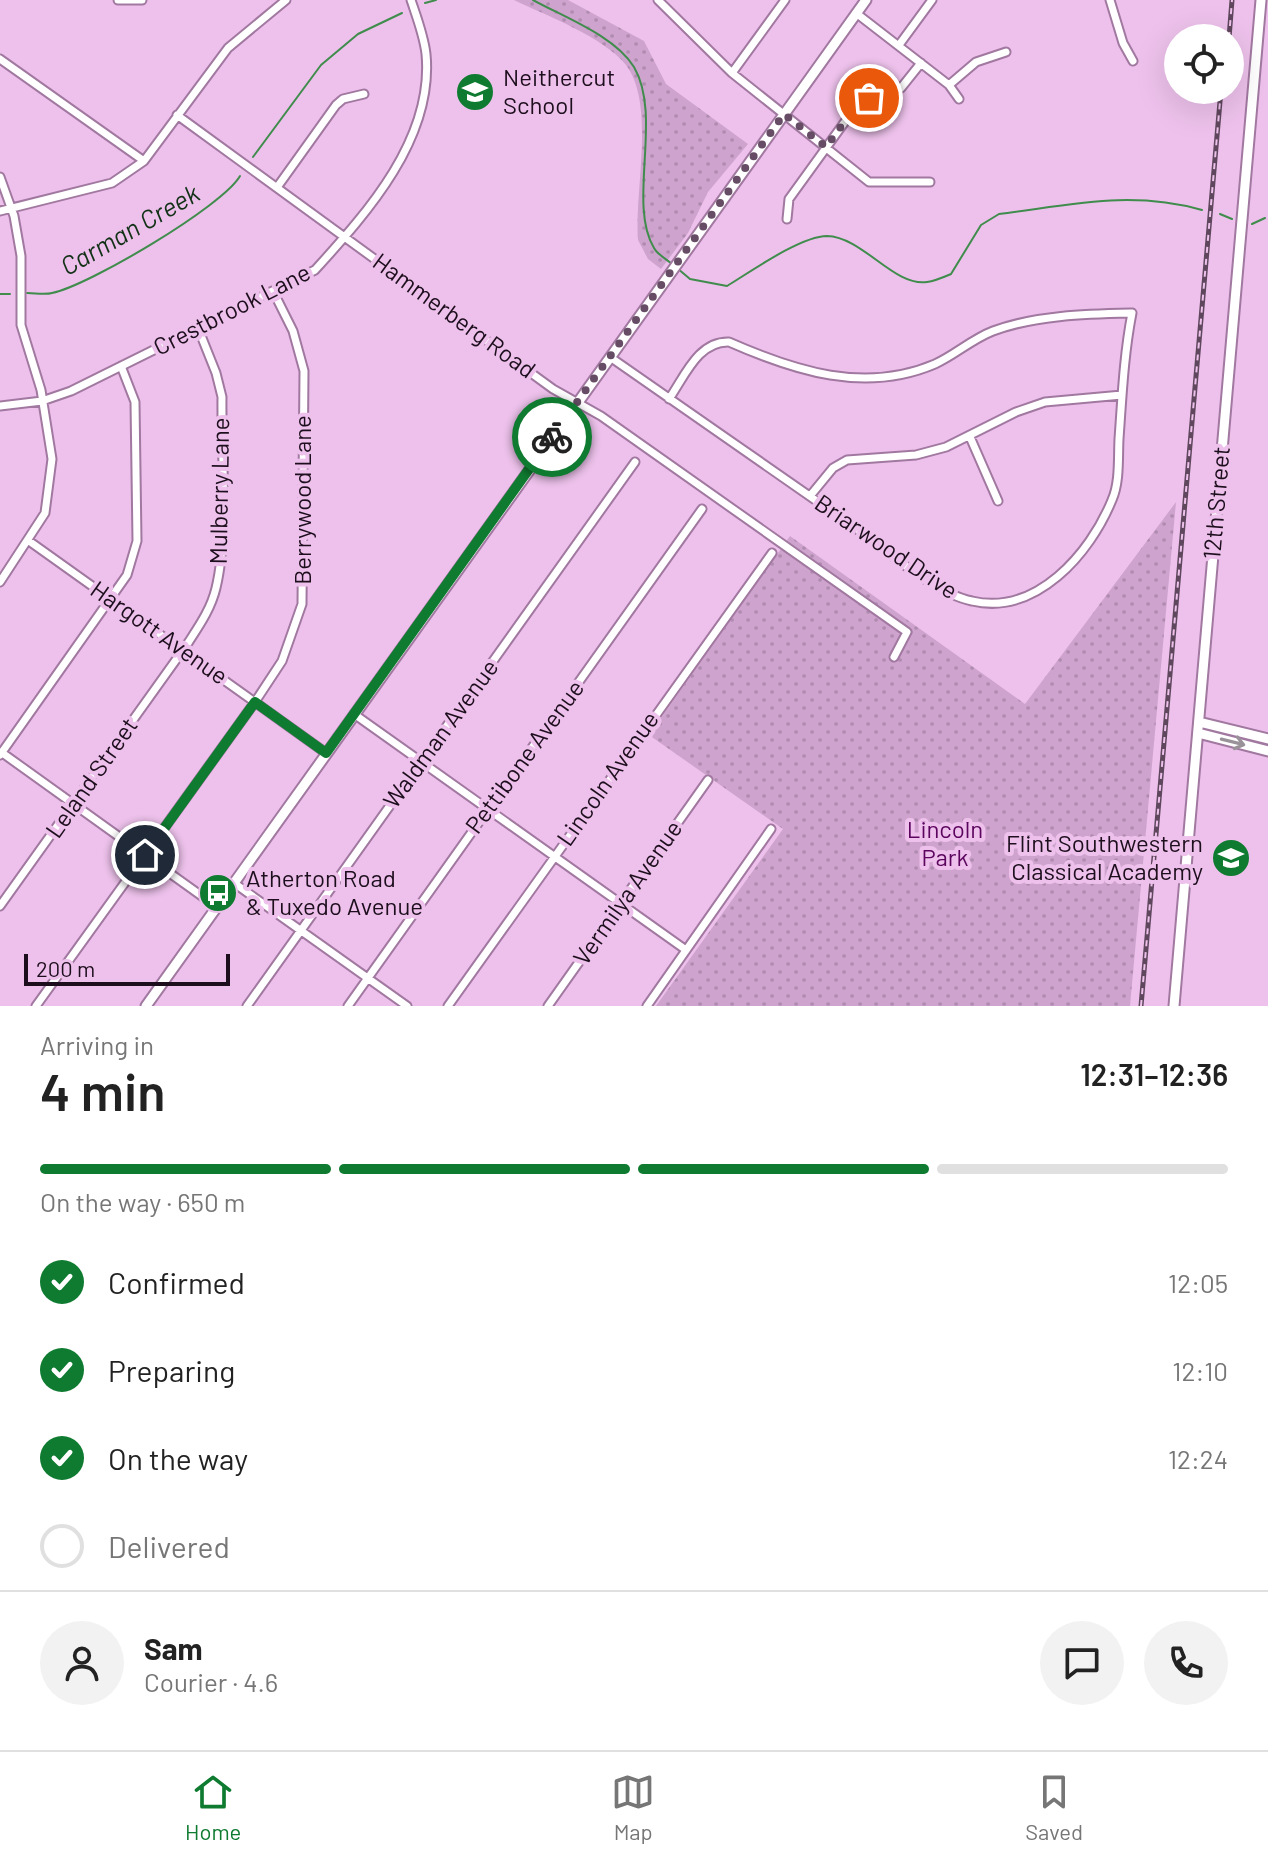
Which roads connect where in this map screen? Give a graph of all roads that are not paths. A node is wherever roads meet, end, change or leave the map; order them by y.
1 (118, 0) edge
2 (142, 0) edge
3 (286, 0) edge
4 (411, 0) edge
5 (658, 0) edge
6 (785, 0) edge
7 (866, 0) edge
8 (932, 0) edge
9 (1110, 0) edge
10 (1261, 0) edge
11 (856, 13) junction
12 (899, 45) junction
13 (1006, 52) dead end
14 (0, 59) edge
15 (1133, 61) dead end
16 (921, 63) junction
17 (732, 73) junction
18 (949, 85) junction
19 (364, 94) dead end
20 (959, 99) dead end
21 (784, 114) junction
22 (177, 115) junction
23 (826, 147) junction
24 (144, 161) junction
25 (0, 177) edge
26 (930, 182) dead end
27 (278, 186) junction
28 (10, 208) junction
29 (0, 211) edge
30 (787, 219) dead end
31 (345, 236) junction
32 (274, 293) junction
33 (198, 328) junction
34 (610, 357) junction
35 (121, 366) junction
36 (1122, 395) junction
37 (669, 399) junction
38 (42, 401) junction
39 (577, 402) junction
40 (0, 406) edge
41 (970, 437) junction
42 (635, 462) dead end
43 (810, 496) junction
44 (998, 501) dead end
45 (702, 509) dead end
46 (29, 541) junction
47 (772, 553) dead end
48 (0, 582) edge
49 (111, 599) junction
50 (183, 650) junction
51 (894, 657) dead end
52 (255, 702) junction
53 (354, 714) junction
54 (1199, 722) junction
55 (1198, 733) junction
56 (1268, 739) edge
57 (1268, 751) edge
58 (1, 753) edge
59 (326, 753) junction
60 (421, 762) junction
61 (708, 780) dead end
62 (74, 804) junction
63 (488, 809) junction
64 (771, 829) dead end
65 (145, 855) junction
66 (554, 856) junction
67 (234, 883) junction
68 (620, 904) junction
69 (0, 906) edge
70 (217, 907) junction
71 (301, 931) junction
72 (686, 950) junction
73 (368, 978) junction
74 (36, 1006) edge
75 (146, 1006) edge
76 (247, 1006) edge
77 (348, 1006) edge
78 (407, 1006) edge
79 (448, 1006) edge
80 (548, 1006) edge
81 (647, 1006) edge
82 (1174, 1006) edge

1 - 2 street
3 - 22 street
4 - 31 street, Crestbrook Lane
5 - 17 street
6 - 17 street
7 - 11 street
8 - 12 street
9 - 15 street
10 - 54 street, 12th Street
11 - 12 street
11 - 21 street
12 - 16 street
13 - 18 street
14 - 24 street
16 - 18 street
16 - 23 street
17 - 21 street
18 - 20 street
19 - 27 street
21 - 23 street
21 - 34 street
22 - 24 street
22 - 27 street, Hammerberg Road
23 - 26 street
23 - 30 street
24 - 28 street
25 - 28 street
27 - 31 street, Hammerberg Road
28 - 29 street
28 - 38 street
31 - 32 street, Crestbrook Lane
31 - 39 street, Hammerberg Road
32 - 33 street, Crestbrook Lane
32 - 52 street, Berrywood Lane
33 - 35 street, Crestbrook Lane
33 - 50 street, Mulberry Lane
34 - 37 street, Briarwood Drive
34 - 39 street
35 - 38 street, Crestbrook Lane
35 - 49 street
36 - 37 street, Briarwood Drive
36 - 41 street
36 - 43 street, Briarwood Drive
37 - 43 street, Briarwood Drive
38 - 40 street, Crestbrook Lane
38 - 46 street
39 - 51 street, Hammerberg Road
39 - 53 street
41 - 43 street
41 - 44 street
42 - 60 street, Waldman Avenue
45 - 63 street, Pettibone Avenue
46 - 48 street
46 - 49 street, Hargott Avenue
47 - 66 street, Lincoln Avenue
49 - 50 street, Hargott Avenue
49 - 58 street
50 - 52 street, Hargott Avenue
50 - 62 street, Leland Street
52 - 59 street, Hargott Avenue
52 - 65 street, Berrywood Lane
53 - 59 street
53 - 60 street
54 - 55 street, 12th Street
54 - 56 street
55 -> 57 street
55 - 82 street, 12th Street
58 - 62 street
59 - 67 street
60 - 63 street
60 - 71 street, Waldman Avenue
61 - 68 street, Vermilya Avenue
62 - 65 street
62 - 69 street, Leland Street
63 - 66 street
63 - 73 street, Pettibone Avenue
64 - 72 street
65 - 70 street
65 - 74 street, Berrywood Lane
66 - 68 street
66 - 79 street, Lincoln Avenue
67 - 70 street
67 - 71 street
68 - 72 street
68 - 80 street, Vermilya Avenue
70 - 75 street
71 - 73 street
71 - 76 street, Waldman Avenue
72 - 81 street
73 - 77 street, Pettibone Avenue
73 - 78 street

